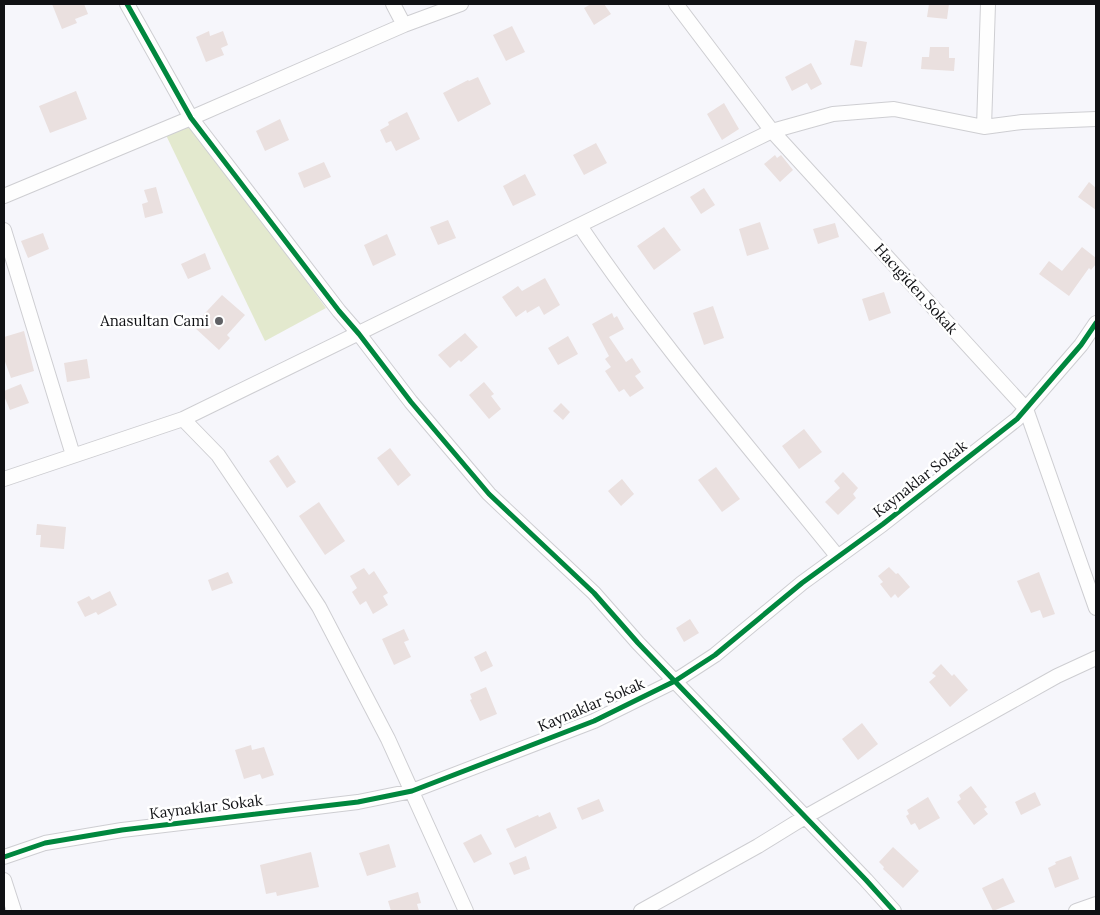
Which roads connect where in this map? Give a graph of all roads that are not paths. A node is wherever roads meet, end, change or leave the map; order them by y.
1 (126, 4) edge
2 (393, 4) edge
3 (461, 4) edge
4 (676, 4) edge
5 (988, 4) edge
6 (404, 26) junction
7 (191, 118) junction
8 (1096, 119) edge
9 (984, 127) junction
10 (772, 131) junction
11 (4, 196) edge
12 (580, 226) junction
13 (4, 230) edge
14 (1096, 323) edge
15 (359, 334) junction
16 (1026, 409) junction
17 (183, 419) junction
18 (73, 456) junction
19 (4, 479) edge
20 (838, 557) junction
21 (1096, 608) edge
22 (1096, 658) edge
23 (674, 681) junction
24 (412, 791) junction
25 (805, 816) junction
26 (4, 857) edge
27 (4, 880) edge
28 (1096, 904) edge
29 (14, 911) edge
30 (466, 911) edge
31 (641, 911) edge
32 (894, 911) edge
33 (1076, 911) edge

1 - 7 street
2 - 6 street
3 - 6 street
4 - 10 street, Hacıgiden Sokak
5 - 9 street
6 - 7 street
7 - 11 street
7 - 15 street
8 - 9 street
9 - 10 street
10 - 12 street
10 - 16 street, Hacıgiden Sokak
12 - 15 street
12 - 20 street
13 - 18 street
14 - 16 street, Kaynaklar Sokak
15 - 17 street
15 - 23 street
16 - 20 street, Kaynaklar Sokak
16 - 21 street, Hacıgiden Sokak
17 - 18 street
17 - 24 street
18 - 19 street
20 - 23 street, Kaynaklar Sokak
22 - 25 street
23 - 24 street, Kaynaklar Sokak
23 - 25 street
24 - 26 street, Kaynaklar Sokak
24 - 30 street
25 - 31 street
25 - 32 street
27 - 29 street
28 - 33 street

